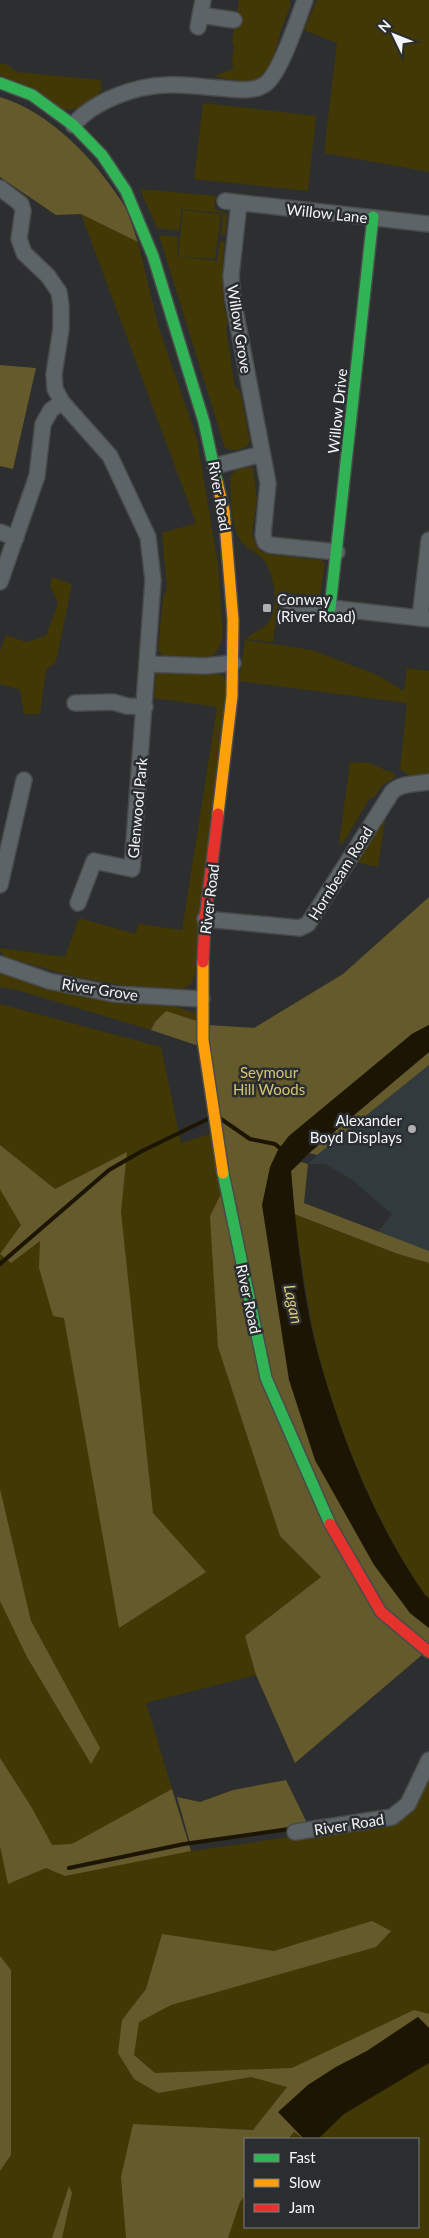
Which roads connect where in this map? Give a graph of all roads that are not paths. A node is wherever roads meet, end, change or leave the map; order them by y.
1 (305, 0) edge
2 (200, 14) edge
3 (234, 20) dead end
4 (0, 83) edge
5 (73, 126) junction
6 (0, 188) edge
7 (232, 202) joint
8 (373, 218) junction
9 (429, 224) edge
10 (62, 402) junction
11 (262, 454) junction
12 (215, 466) junction
13 (0, 532) edge
14 (16, 538) junction
15 (429, 540) edge
16 (337, 552) junction
17 (0, 582) edge
18 (288, 603) dead end
19 (330, 608) junction
20 (425, 619) edge
21 (148, 664) junction
22 (233, 664) junction
23 (74, 703) dead end
24 (144, 707) junction
25 (24, 780) dead end
26 (429, 782) edge
27 (0, 885) edge
28 (78, 903) dead end
29 (205, 919) junction
30 (0, 964) edge
31 (202, 998) junction
32 (429, 1652) edge
33 (429, 1760) edge
34 (295, 1832) dead end

1 - 5 street
2 - 3 street
4 - 5 street, River Road
5 - 12 street, River Road
6 - 10 street
7 - 8 street, Willow Lane
7 - 11 street, Willow Grove
8 - 9 street, Willow Lane
8 - 16 street, Willow Drive
10 - 14 street
10 - 21 street, Glenwood Park
11 - 12 street
11 - 16 street, Willow Grove
12 - 22 street, River Road
13 - 14 street
14 - 17 street
15 - 20 street
16 - 19 street, Willow Drive
18 - 19 street
19 - 20 street
21 - 22 street
21 - 24 street, Glenwood Park
22 - 29 street, River Road
23 - 24 street
24 - 28 street, Glenwood Park
25 - 27 street
26 - 29 street, Hornbeam Road
29 - 31 street, River Road
30 - 31 street, River Grove
31 - 32 street, River Road
33 - 34 street, River Road

